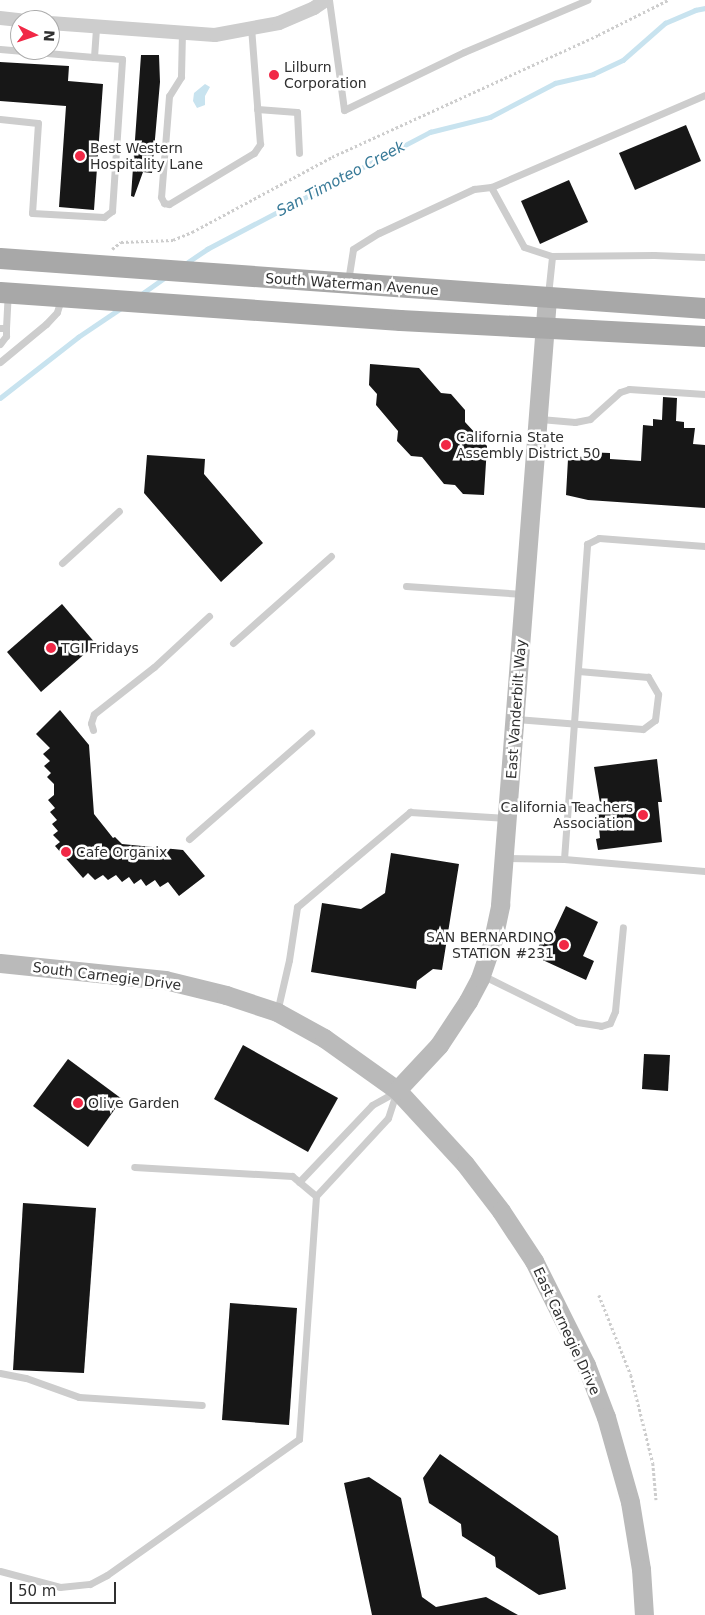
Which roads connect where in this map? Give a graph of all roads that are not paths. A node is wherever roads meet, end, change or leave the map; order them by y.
1 (586, 0) edge
2 (322, 1) edge
3 (60, 24) edge
4 (96, 26) junction
5 (251, 28) junction
6 (182, 32) junction
7 (0, 49) edge
8 (94, 57) junction
9 (705, 95) edge
10 (257, 109) junction
11 (0, 119) edge
12 (298, 153) dead end
13 (491, 186) junction
14 (552, 256) junction
15 (705, 257) edge
16 (0, 258) edge
17 (348, 283) junction
18 (4, 292) edge
19 (62, 296) junction
20 (548, 298) junction
21 (705, 308) edge
22 (3, 328) edge
23 (544, 328) junction
24 (705, 336) edge
25 (0, 344) edge
26 (0, 362) edge
27 (705, 394) edge
28 (537, 418) junction
29 (119, 511) dead end
30 (705, 546) edge
31 (331, 556) dead end
32 (62, 562) dead end
33 (406, 586) dead end
34 (525, 594) junction
35 (210, 616) dead end
36 (233, 643) dead end
37 (578, 671) junction
38 (516, 719) junction
39 (574, 724) junction
40 (93, 730) dead end
41 (311, 733) dead end
42 (508, 818) junction
43 (189, 839) dead end
44 (505, 858) junction
45 (564, 859) junction
46 (705, 870) edge
47 (623, 927) dead end
48 (0, 963) edge
49 (481, 975) junction
50 (276, 1012) junction
51 (397, 1090) junction
52 (134, 1167) dead end
53 (299, 1182) junction
54 (316, 1196) junction
55 (0, 1373) edge
56 (202, 1405) dead end
57 (0, 1571) edge
58 (644, 1615) edge

1 - 2 lane
2 - 5 street
3 - 4 street
4 - 6 street
4 - 8 lane
5 - 6 street
5 - 10 lane
6 - 10 lane
7 - 8 lane
8 - 11 lane
9 - 13 lane
10 - 12 lane
13 - 14 lane
13 - 17 lane
14 - 15 lane
14 - 20 lane
16 - 17 main road, South Waterman Avenue
17 - 20 main road, South Waterman Avenue
18 - 19 main road
18 - 22 lane
19 - 23 main road
19 - 26 lane
20 - 21 main road, South Waterman Avenue
20 - 23 street, East Vanderbilt Way
22 - 25 lane
23 - 24 main road
23 - 28 street, East Vanderbilt Way
27 - 28 lane
28 - 34 street, East Vanderbilt Way
29 - 32 lane
30 - 37 lane
31 - 36 lane
33 - 34 lane
34 - 38 street, East Vanderbilt Way
35 - 40 lane
37 - 39 lane
37 - 39 lane
38 - 39 lane
38 - 42 street, East Vanderbilt Way
39 - 45 lane
41 - 43 lane
42 - 44 street, East Vanderbilt Way
42 - 50 lane
44 - 45 lane
44 - 49 street, East Vanderbilt Way
45 - 46 lane
47 - 49 lane
48 - 50 street, South Carnegie Drive
49 - 51 street, East Vanderbilt Way
50 - 51 street, South Carnegie Drive
51 - 53 lane
51 - 54 lane
51 - 58 street, East Carnegie Drive
52 - 53 lane
53 - 54 lane
54 - 57 lane
55 - 56 lane

